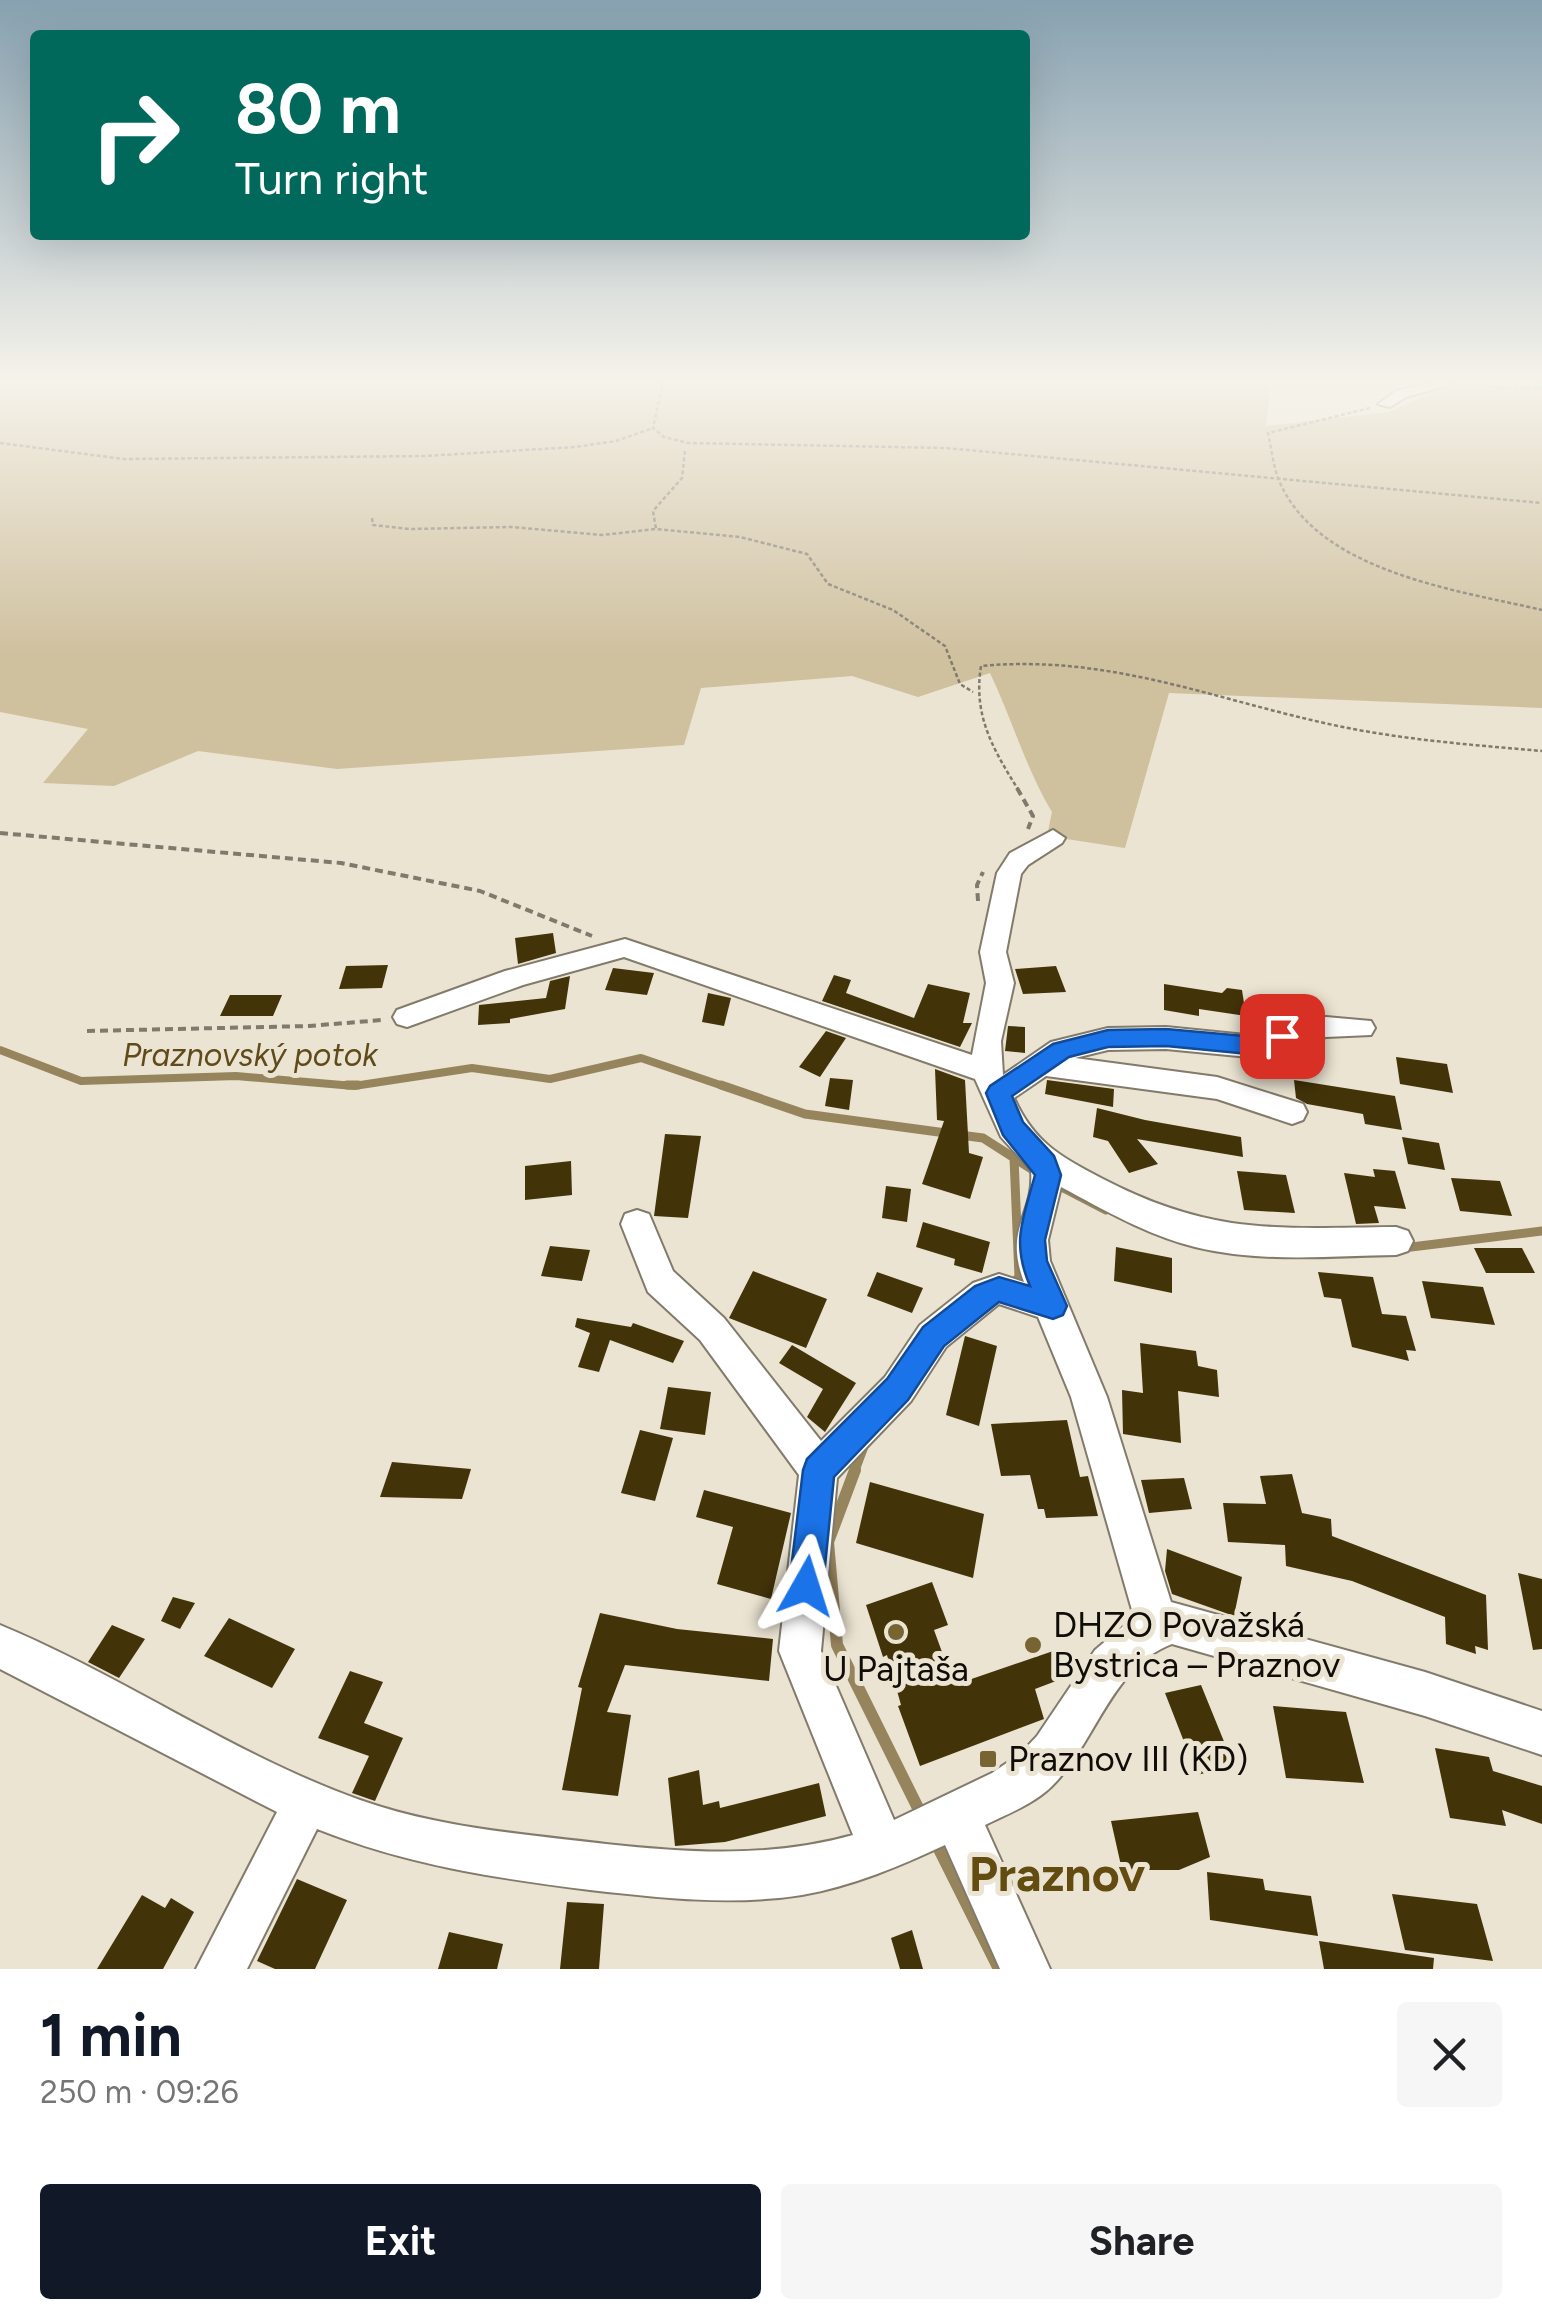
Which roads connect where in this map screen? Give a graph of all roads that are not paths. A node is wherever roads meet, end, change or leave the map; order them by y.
1 (1039, 837) road end
2 (407, 1017) road end
3 (1361, 1028) dead end
4 (1040, 1064) junction
5 (992, 1082) junction
6 (1292, 1112) dead end
7 (1045, 1179) junction
8 (637, 1224) dead end
9 (1396, 1241) dead end
10 (1053, 1306) junction
11 (819, 1470) junction
12 (1158, 1626) junction
13 (0, 1646) edge
14 (1542, 1733) edge
15 (307, 1801) junction
16 (926, 1828) junction
17 (221, 1969) edge
18 (1025, 1969) edge

1 - 5 street
2 - 5 street
3 - 4 street
4 - 5 street
4 - 6 street
5 - 7 street
7 - 9 street
7 - 10 street
8 - 11 street
10 - 11 street
10 - 12 street
11 - 16 street
12 - 14 street
12 - 16 street
13 - 15 street
15 - 16 street
15 - 17 street
16 - 18 street

